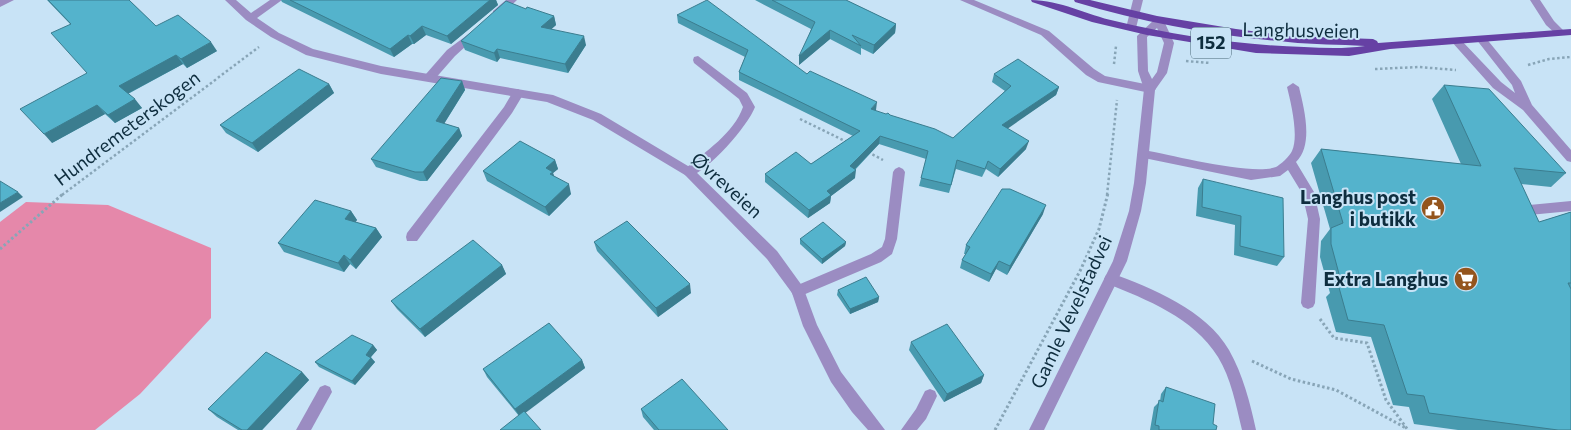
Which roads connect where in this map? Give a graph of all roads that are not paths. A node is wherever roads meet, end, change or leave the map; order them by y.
1 (9, 0) edge
2 (230, 0) edge
3 (277, 0) edge
4 (512, 0) edge
5 (965, 0) edge
6 (1036, 0) edge
7 (1079, 0) edge
8 (1138, 0) edge
9 (1535, 0) edge
10 (0, 4) edge
11 (1135, 16) junction
12 (250, 18) junction
13 (1159, 21) junction
14 (1131, 28) junction
15 (1147, 32) junction
16 (1566, 33) edge
17 (1165, 36) junction
18 (1481, 39) junction
19 (1456, 41) junction
20 (1390, 45) junction
21 (698, 60) dead end
22 (430, 77) junction
23 (1293, 86) dead end
24 (1150, 89) junction
25 (518, 93) junction
26 (1527, 108) junction
27 (1144, 154) junction
28 (1571, 158) edge
29 (1290, 163) junction
30 (689, 172) junction
31 (899, 172) road end
32 (1571, 206) edge
33 (1520, 212) edge
34 (412, 237) dead end
35 (1111, 279) junction
36 (798, 291) junction
37 (1308, 303) road end
38 (326, 392) dead end
39 (930, 396) dead end
40 (303, 430) edge
41 (878, 430) edge
42 (908, 430) edge
43 (1036, 430) edge
44 (1250, 430) edge

1 - 10 street
2 - 12 street, Øvreveien
3 - 12 street
4 - 22 street
5 - 24 street
6 - 14 main road, Langhusveien / 152
7 - 11 main road, Langhusveien / 152
8 - 11 street
9 - 16 street
11 - 13 main road, Langhusveien / 152
11 - 14 street
12 - 22 street, Øvreveien
13 - 15 street
13 - 17 street, Gamle Vevelstadvei
13 - 20 main road, Langhusveien / 152
14 - 15 main road, Langhusveien / 152
15 - 17 main road, Langhusveien / 152
15 - 24 street, Gamle Vevelstadvei
16 - 18 main road, Langhusveien / 152
17 - 20 main road, Langhusveien / 152
17 - 24 street, Gamle Vevelstadvei
18 - 19 main road, Langhusveien / 152
18 - 26 street
19 - 20 main road, Langhusveien / 152
19 - 26 street
21 - 30 street
22 - 25 street, Øvreveien
23 - 29 street
24 - 27 street, Gamle Vevelstadvei
25 - 30 street, Øvreveien
25 - 34 street
26 - 28 street
27 - 29 street
27 - 35 street, Gamle Vevelstadvei
29 - 37 street
30 - 36 street, Øvreveien
31 - 36 street
32 - 33 street
35 - 43 street, Gamle Vevelstadvei
35 - 44 street
36 - 41 street, Øvreveien
38 - 40 street
39 - 42 street

